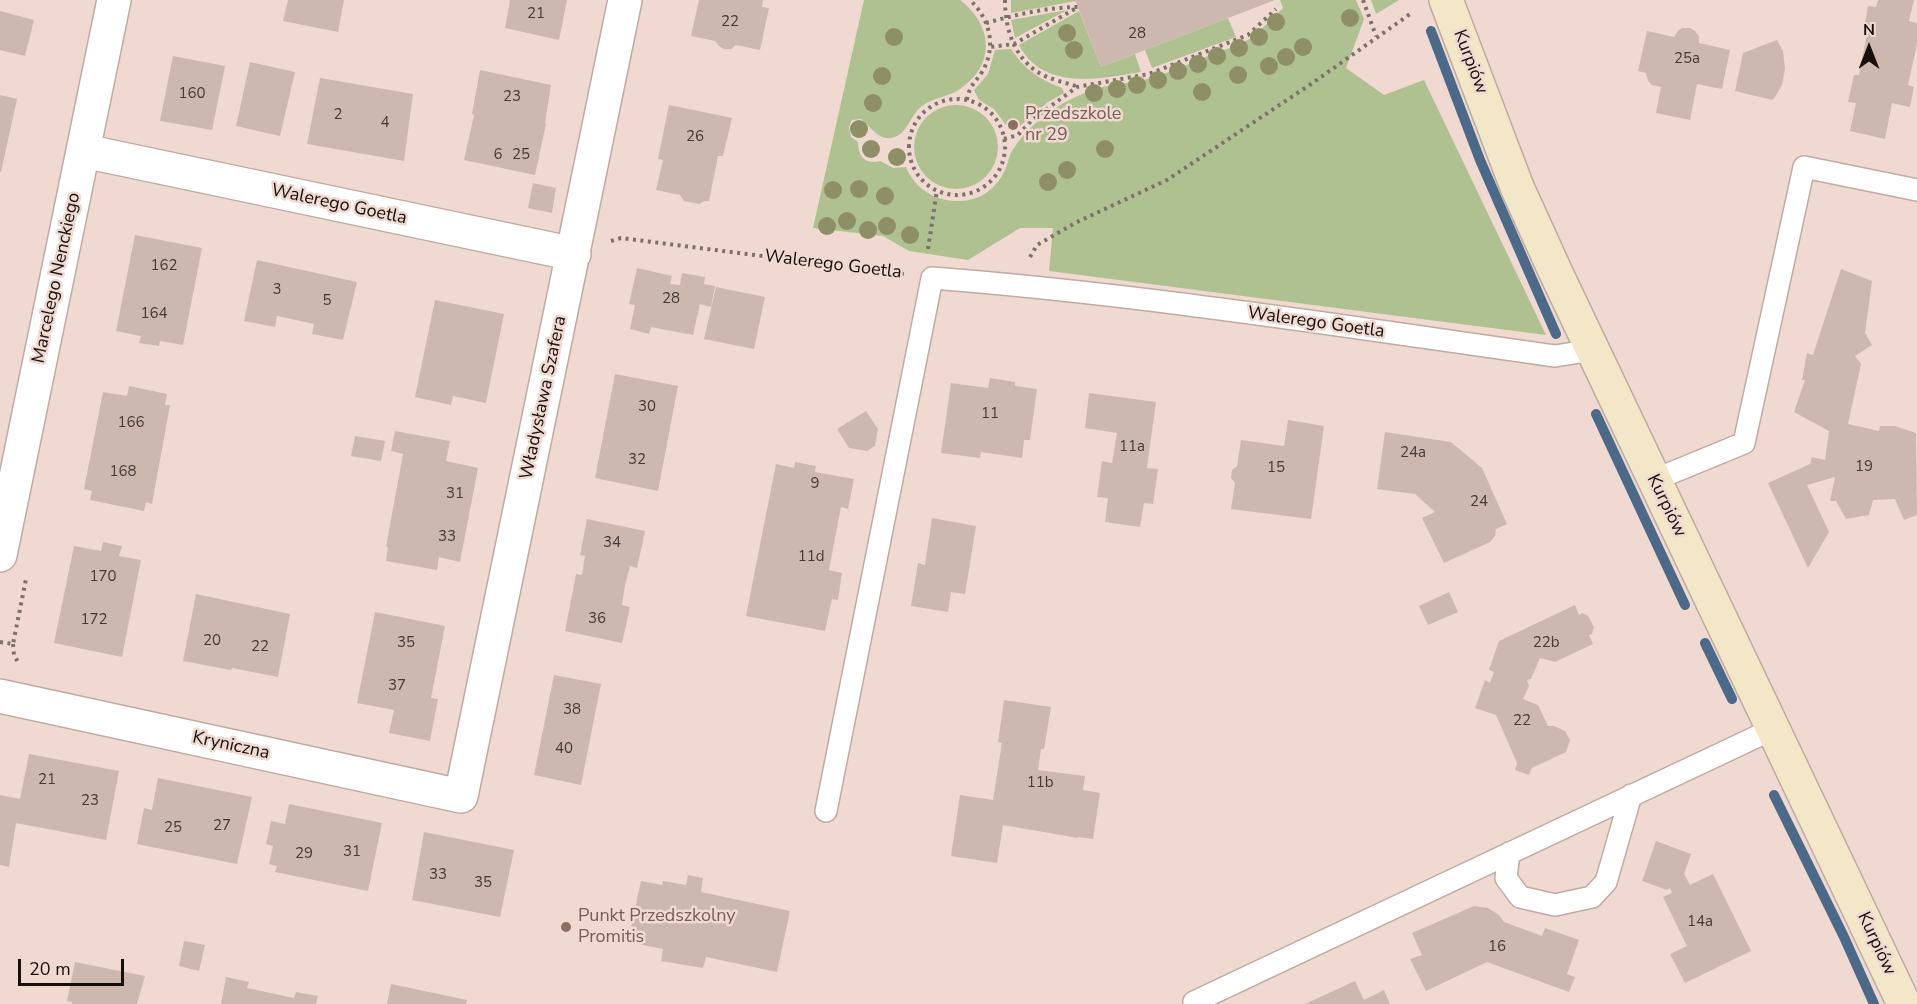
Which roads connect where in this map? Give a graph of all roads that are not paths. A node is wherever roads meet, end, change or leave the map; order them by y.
1 (114, 0) edge
2 (625, 0) edge
3 (1433, 4) edge
4 (84, 150) junction
5 (1917, 190) edge
6 (574, 254) junction
7 (1592, 350) junction
8 (1654, 480) junction
9 (0, 555) edge
10 (0, 696) edge
11 (1773, 729) junction
12 (1631, 795) junction
13 (461, 796) joint
14 (826, 811) dead end
15 (1509, 853) junction
16 (1194, 1004) edge
17 (1904, 1004) edge

1 - 4 street, Marcelego Nenckiego
2 - 6 street, Władysława Szafera
3 - 7 street, Kurpiów
4 - 6 street, Walerego Goetla
4 - 9 street, Marcelego Nenckiego
5 - 8 lane
6 - 13 street, Władysława Szafera
7 - 8 street, Kurpiów
7 - 14 lane, Walerego Goetla
8 - 11 street, Kurpiów
10 - 13 street, Kryniczna
11 - 12 lane
11 - 17 street, Kurpiów
12 - 15 lane
12 - 15 lane
15 - 16 lane

